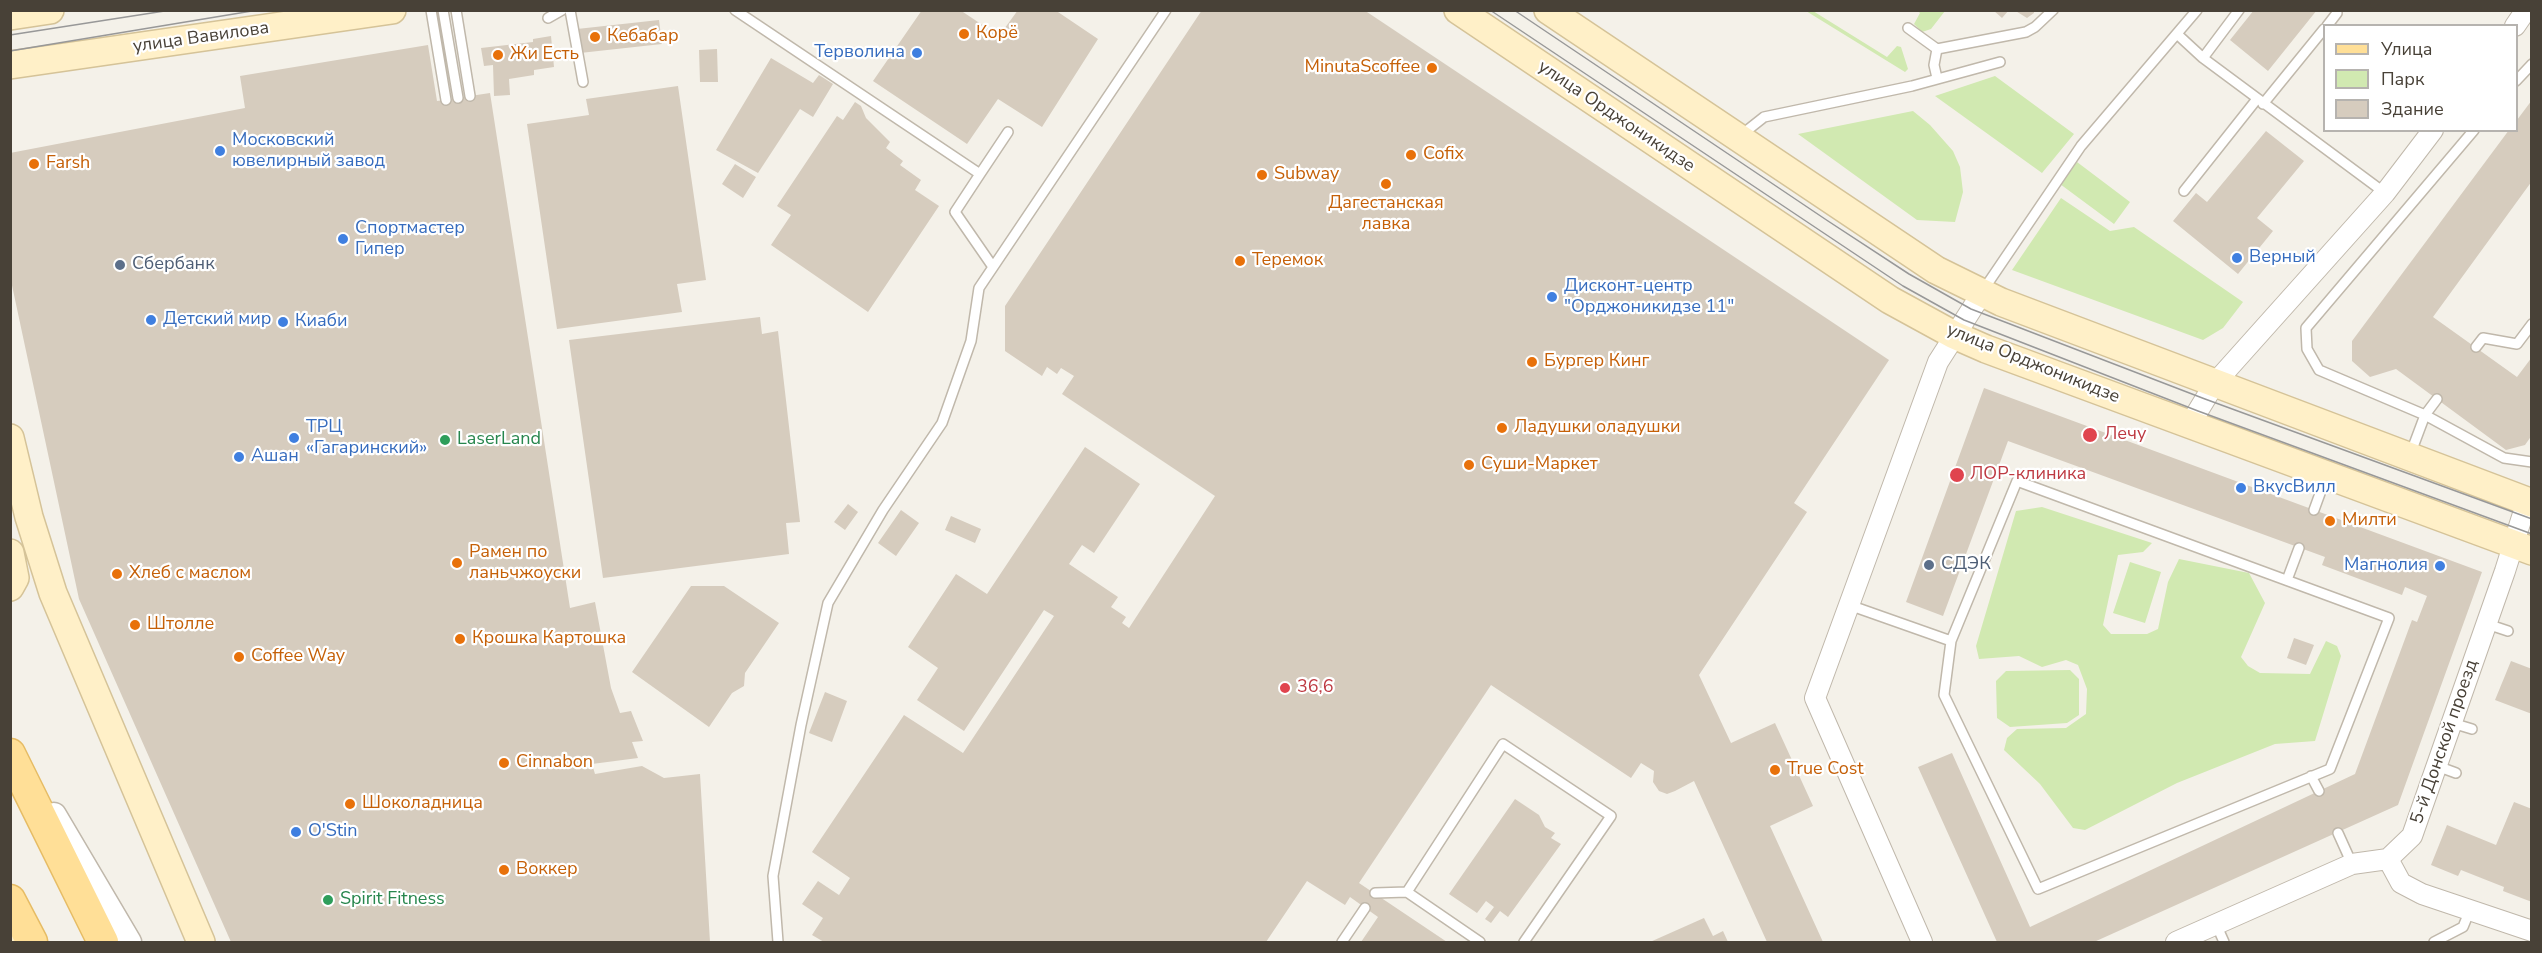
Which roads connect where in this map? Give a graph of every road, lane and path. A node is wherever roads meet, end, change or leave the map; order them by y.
1 (50, 10) edge
2 (392, 10) edge
3 (431, 10) edge
4 (443, 10) edge
5 (456, 10) edge
6 (562, 10) edge
7 (570, 10) edge
8 (735, 10) edge
9 (1166, 10) edge
10 (1458, 10) edge
11 (1548, 10) edge
12 (2053, 10) edge
13 (2197, 10) edge
14 (2239, 10) edge
15 (2526, 10) edge
16 (2337, 13) dead end
17 (10, 16) edge
18 (548, 18) dead end
19 (2328, 24) edge
20 (2516, 24) edge
21 (1908, 28) dead end
22 (2323, 30) edge
23 (2177, 34) junction
24 (1937, 49) junction
25 (2203, 58) junction
26 (2000, 62) dead end
27 (2532, 64) edge
28 (10, 65) edge
29 (1937, 78) junction
30 (2518, 80) edge
31 (583, 82) dead end
32 (470, 96) dead end
33 (458, 98) dead end
34 (446, 100) dead end
35 (2260, 101) junction
36 (1008, 132) dead end
37 (2431, 132) edge
38 (2472, 132) edge
39 (1738, 137) junction
40 (980, 174) junction
41 (2184, 191) dead end
42 (2385, 193) junction
43 (993, 267) junction
44 (1982, 293) junction
45 (2532, 324) edge
46 (1954, 335) junction
47 (2475, 347) dead end
48 (2215, 383) junction
49 (2437, 399) dead end
50 (2425, 415) junction
51 (2190, 424) junction
52 (10, 438) edge
53 (2410, 457) junction
54 (2532, 462) edge
55 (2327, 475) junction
56 (2529, 502) edge
57 (2314, 510) dead end
58 (2523, 547) edge
59 (2299, 548) dead end
60 (10, 553) edge
61 (2287, 580) junction
62 (10, 587) edge
63 (1849, 605) junction
64 (2487, 624) junction
65 (2508, 631) dead end
66 (1951, 641) junction
67 (2452, 723) junction
68 (2472, 729) dead end
69 (10, 741) edge
70 (10, 754) edge
71 (2437, 766) junction
72 (2456, 773) dead end
73 (2311, 776) junction
74 (2319, 791) dead end
75 (2338, 832) dead end
76 (2388, 859) junction
77 (2352, 864) junction
78 (1407, 892) junction
79 (1375, 893) dead end
80 (10, 900) edge
81 (1365, 908) dead end
82 (2470, 910) junction
83 (2216, 924) junction
84 (2532, 931) edge
85 (10, 937) edge
86 (15, 942) edge
87 (32, 942) edge
88 (103, 942) edge
89 (129, 942) edge
90 (201, 942) edge
91 (778, 942) edge
92 (1342, 942) edge
93 (1480, 942) edge
94 (1524, 942) edge
95 (1922, 942) edge
96 (2176, 942) edge
97 (2224, 942) edge
98 (2434, 942) edge

1 - 17 main road
2 - 28 main road, улица Вавилова
3 - 34 lane
4 - 33 lane
5 - 32 lane
6 - 18 lane
7 - 31 lane
8 - 40 lane
9 - 43 lane
10 - 46 main road, улица Орджоникидзе
11 - 39 main road
12 - 24 lane
13 - 23 lane
14 - 25 lane
15 - 20 street
16 - 19 lane
21 - 24 lane
22 - 35 lane
23 - 25 lane
23 - 44 lane
24 - 29 lane
25 - 35 lane
26 - 29 lane
27 - 30 lane
29 - 39 lane
35 - 41 lane
35 - 42 lane
36 - 40 lane
37 - 42 street
38 - 50 lane
39 - 44 main road
40 - 43 lane
42 - 48 street
43 - 91 lane
44 - 46 street
44 - 48 main road
45 - 47 lane
46 - 51 main road, улица Орджоникидзе
46 - 63 street
48 - 51 street
48 - 53 main road
49 - 50 lane
50 - 53 lane
50 - 54 lane
51 - 55 main road, улица Орджоникидзе
52 - 90 main road
53 - 56 main road
55 - 57 lane
55 - 58 main road, улица Орджоникидзе
56 - 58 street, 5-й Донской проезд
58 - 64 street, 5-й Донской проезд
59 - 61 lane
60 - 62 main road
61 - 66 lane
61 - 73 lane
63 - 66 lane
63 - 95 street
64 - 65 lane
64 - 67 street, 5-й Донской проезд
66 - 73 lane
67 - 68 lane
67 - 71 street, 5-й Донской проезд
69 - 89 street
70 - 88 main road
71 - 72 lane
71 - 76 street, 5-й Донской проезд
73 - 74 lane
75 - 77 lane
76 - 77 street
76 - 82 street
77 - 83 street
78 - 79 lane
78 - 93 lane
78 - 94 lane
80 - 87 main road
81 - 92 lane
82 - 84 street
82 - 98 lane
83 - 96 street
83 - 97 lane
85 - 86 main road

